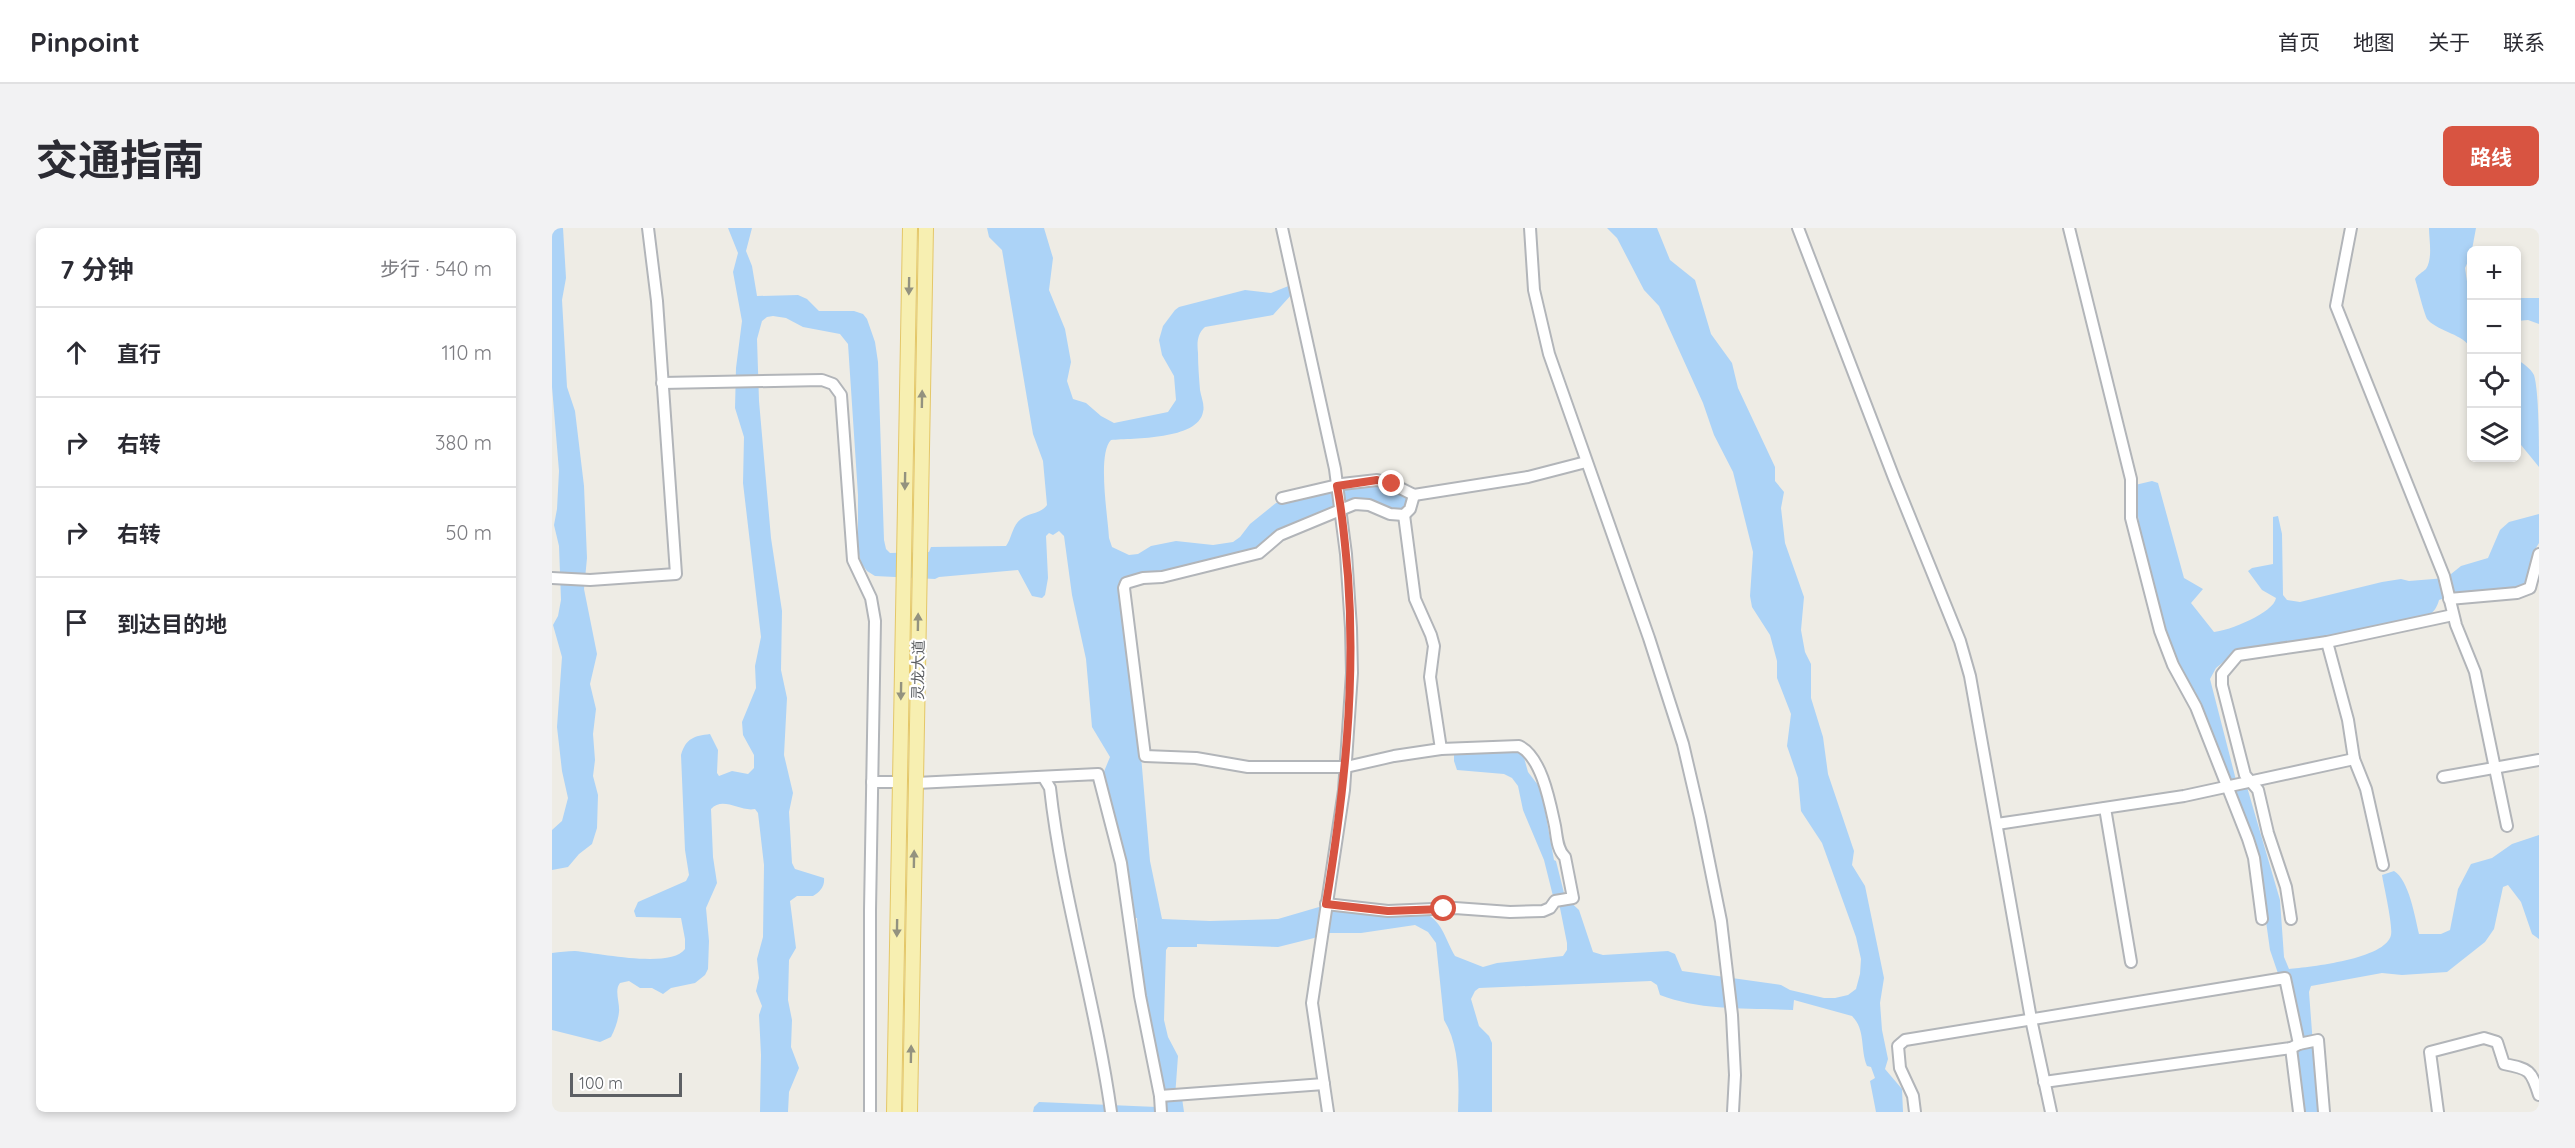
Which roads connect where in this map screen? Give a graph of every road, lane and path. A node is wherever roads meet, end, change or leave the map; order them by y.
1 (648, 228) edge
2 (910, 228) edge
3 (926, 228) edge
4 (1282, 228) edge
5 (1530, 228) edge
6 (1798, 228) edge
7 (2069, 228) edge
8 (2351, 228) edge
9 (662, 383) junction
10 (1586, 462) junction
11 (1337, 486) junction
12 (1414, 495) junction
13 (1282, 498) dead end
14 (1342, 509) junction
15 (1404, 515) junction
16 (2539, 554) edge
17 (553, 578) edge
18 (2449, 599) junction
19 (2453, 615) junction
20 (2327, 642) junction
21 (1441, 749) junction
22 (2354, 759) junction
23 (2539, 760) edge
24 (1346, 767) junction
25 (2496, 769) junction
26 (2444, 777) dead end
27 (1044, 778) junction
28 (872, 782) junction
29 (900, 782) junction
30 (916, 783) junction
31 (2251, 783) junction
32 (2227, 786) junction
33 (2105, 808) junction
34 (1997, 824) junction
35 (2507, 826) dead end
36 (2268, 833) junction
37 (2248, 839) junction
38 (2384, 865) dead end
39 (1326, 905) junction
40 (2262, 919) dead end
41 (2291, 919) dead end
42 (2130, 962) dead end
43 (2031, 1018) junction
44 (2295, 1046) junction
45 (2044, 1082) junction
46 (1324, 1084) junction
47 (2539, 1095) edge
48 (1163, 1096) junction
49 (1111, 1107) edge
50 (870, 1112) edge
51 (894, 1112) edge
52 (910, 1112) edge
53 (1161, 1112) edge
54 (1328, 1112) edge
55 (1733, 1112) edge
56 (1915, 1112) edge
57 (2051, 1112) edge
58 (2299, 1112) edge
59 (2324, 1112) edge
60 (2438, 1112) edge

1 - 9 street
2 -> 29 main road, 灵龙大道
30 -> 3 main road, 灵龙大道
4 - 11 street
5 - 10 street
6 - 34 street
7 - 32 street
8 - 18 street
9 - 17 street
9 - 28 street
10 - 12 street
10 - 55 street
11 - 12 street
11 - 13 street
11 - 14 street
12 - 15 street
14 - 15 street
14 - 24 street
14 - 24 street
15 - 21 street
16 - 18 street
18 - 19 street
19 - 20 street
19 - 25 street
20 - 22 street
20 - 31 street
21 - 24 street
21 - 39 street
22 - 31 street
22 - 38 street
23 - 25 street
24 - 39 street
25 - 26 street
25 - 35 street
27 - 30 street
27 - 48 street
27 - 49 street
28 - 29 street
28 - 50 street
29 -> 51 main road, 灵龙大道
52 -> 30 main road, 灵龙大道
31 - 32 street
31 - 36 street
32 - 33 street
32 - 37 street
33 - 34 street
33 - 42 street
34 - 43 street
36 - 37 street
36 - 41 street
37 - 40 street
39 - 46 street
43 - 44 street
43 - 45 street
43 - 56 street
44 - 45 street
44 - 58 street
44 - 59 street
45 - 57 street
46 - 48 street
46 - 54 street
47 - 60 street
48 - 53 street

